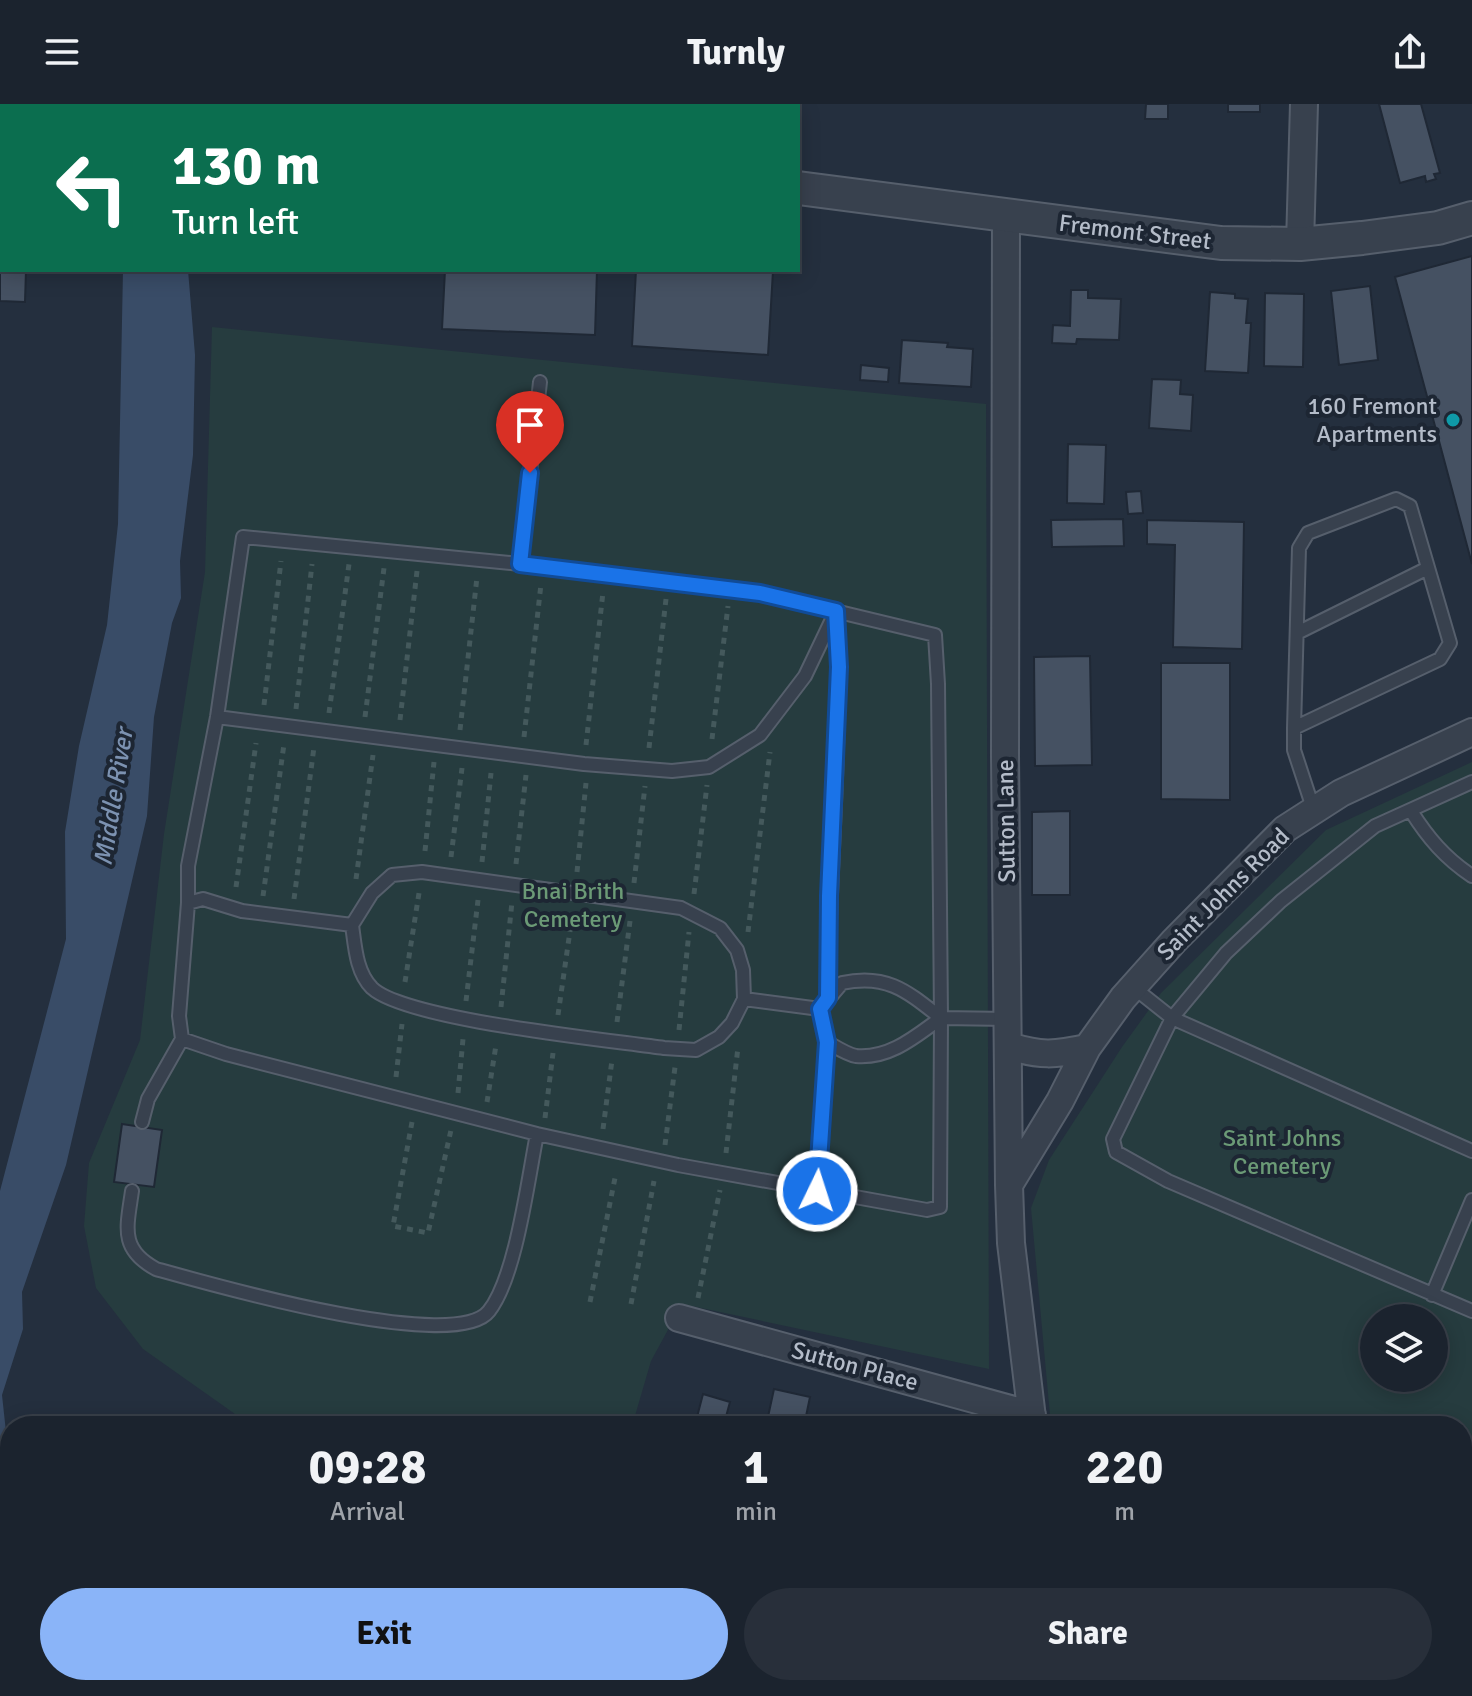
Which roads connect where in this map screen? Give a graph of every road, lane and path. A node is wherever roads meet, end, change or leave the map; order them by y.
1 (1304, 104) edge
2 (800, 188) edge
3 (1006, 215) junction
4 (1472, 218) edge
5 (1300, 244) junction
6 (540, 382) dead end
7 (386, 551) junction
8 (419, 555) junction
9 (479, 560) junction
10 (520, 564) junction
11 (543, 567) junction
12 (1428, 568) junction
13 (605, 575) junction
14 (668, 582) junction
15 (730, 590) junction
16 (836, 611) junction
17 (1297, 633) junction
18 (775, 715) junction
19 (217, 717) junction
20 (1294, 728) junction
21 (1472, 732) edge
22 (369, 736) junction
23 (397, 740) junction
24 (436, 745) junction
25 (464, 748) junction
26 (528, 756) junction
27 (584, 764) junction
28 (709, 767) junction
29 (647, 769) junction
30 (1472, 782) edge
31 (1314, 811) junction
32 (1411, 811) junction
33 (422, 872) junction
34 (449, 875) junction
35 (1472, 876) edge
36 (514, 884) junction
37 (575, 892) junction
38 (372, 893) junction
39 (633, 900) junction
40 (188, 903) junction
41 (691, 913) junction
42 (352, 925) junction
43 (743, 970) junction
44 (1133, 987) junction
45 (744, 999) junction
46 (401, 1003) junction
47 (824, 1004) junction
48 (941, 1018) junction
49 (1172, 1018) junction
50 (1009, 1019) junction
51 (500, 1024) junction
52 (182, 1039) junction
53 (615, 1041) junction
54 (827, 1042) junction
55 (739, 1046) dead end
56 (1009, 1046) junction
57 (1087, 1048) junction
58 (677, 1049) junction
59 (394, 1097) junction
60 (484, 1120) junction
61 (142, 1122) dead end
62 (537, 1134) junction
63 (601, 1148) junction
64 (1472, 1151) edge
65 (620, 1152) junction
66 (660, 1161) junction
67 (724, 1173) junction
68 (1009, 1185) junction
69 (132, 1191) dead end
70 (817, 1191) junction
71 (1472, 1200) edge
72 (1432, 1295) junction
73 (590, 1302) dead end
74 (631, 1304) dead end
75 (688, 1309) joint
76 (1472, 1311) edge
77 (1017, 1416) edge
78 (1031, 1416) edge

1 - 5 street
2 - 3 street, Fremont Street
3 - 5 street, Fremont Street
3 - 50 street, Sutton Lane
4 - 5 street, Fremont Street
6 - 10 lane
7 - 8 lane
7 - 19 lane
7 - 22 path
8 - 9 lane
8 - 23 path
9 - 10 lane
9 - 25 path
10 - 11 lane
11 - 13 lane
11 - 26 path
12 - 17 lane
12 - 17 lane
12 - 20 lane
13 - 14 lane
13 - 27 path
14 - 15 lane
14 - 29 path
15 - 16 lane
15 - 28 path
16 - 18 lane
16 - 47 lane
16 - 48 lane
17 - 20 lane
18 - 28 lane
18 - 43 path
19 - 22 lane
19 - 40 lane
20 - 31 lane
21 - 31 street, Saint Johns Road
22 - 23 lane
22 - 38 path
23 - 24 lane
24 - 25 lane
24 - 33 path
25 - 26 lane
25 - 34 path
26 - 27 lane
26 - 36 path
27 - 29 lane
27 - 37 path
28 - 29 lane
28 - 41 path
29 - 39 path
30 - 32 lane
31 - 44 street, Saint Johns Road
32 - 35 lane
32 - 49 lane
33 - 34 lane
33 - 38 lane
33 - 46 path
34 - 36 lane
36 - 37 lane
36 - 51 path
37 - 39 lane
38 - 42 lane
39 - 41 lane
39 - 53 path
40 - 42 lane
40 - 52 lane
41 - 43 lane
41 - 58 path
42 - 46 lane
43 - 45 lane
44 - 49 lane
44 - 57 street, Saint Johns Road
45 - 47 lane
45 - 58 lane
46 - 51 lane
46 - 59 path
47 - 48 lane
47 - 54 lane
48 - 50 lane
48 - 54 lane
48 - 70 lane
49 - 64 lane
49 - 72 lane
50 - 56 street, Sutton Lane
51 - 53 lane
51 - 60 path
52 - 59 lane
52 - 61 lane
53 - 58 lane
53 - 63 path
54 - 70 lane
55 - 67 path
56 - 57 street
56 - 68 street, Sutton Lane
57 - 68 street, Saint Johns Road
58 - 66 path
59 - 60 lane
60 - 62 lane
62 - 63 lane
62 - 69 lane
63 - 65 lane
65 - 66 lane
65 - 73 path
66 - 67 lane
66 - 74 path
67 - 70 lane
67 - 75 path
68 - 78 street, Sutton Lane
71 - 72 lane
72 - 76 lane
75 - 77 street, Sutton Place

